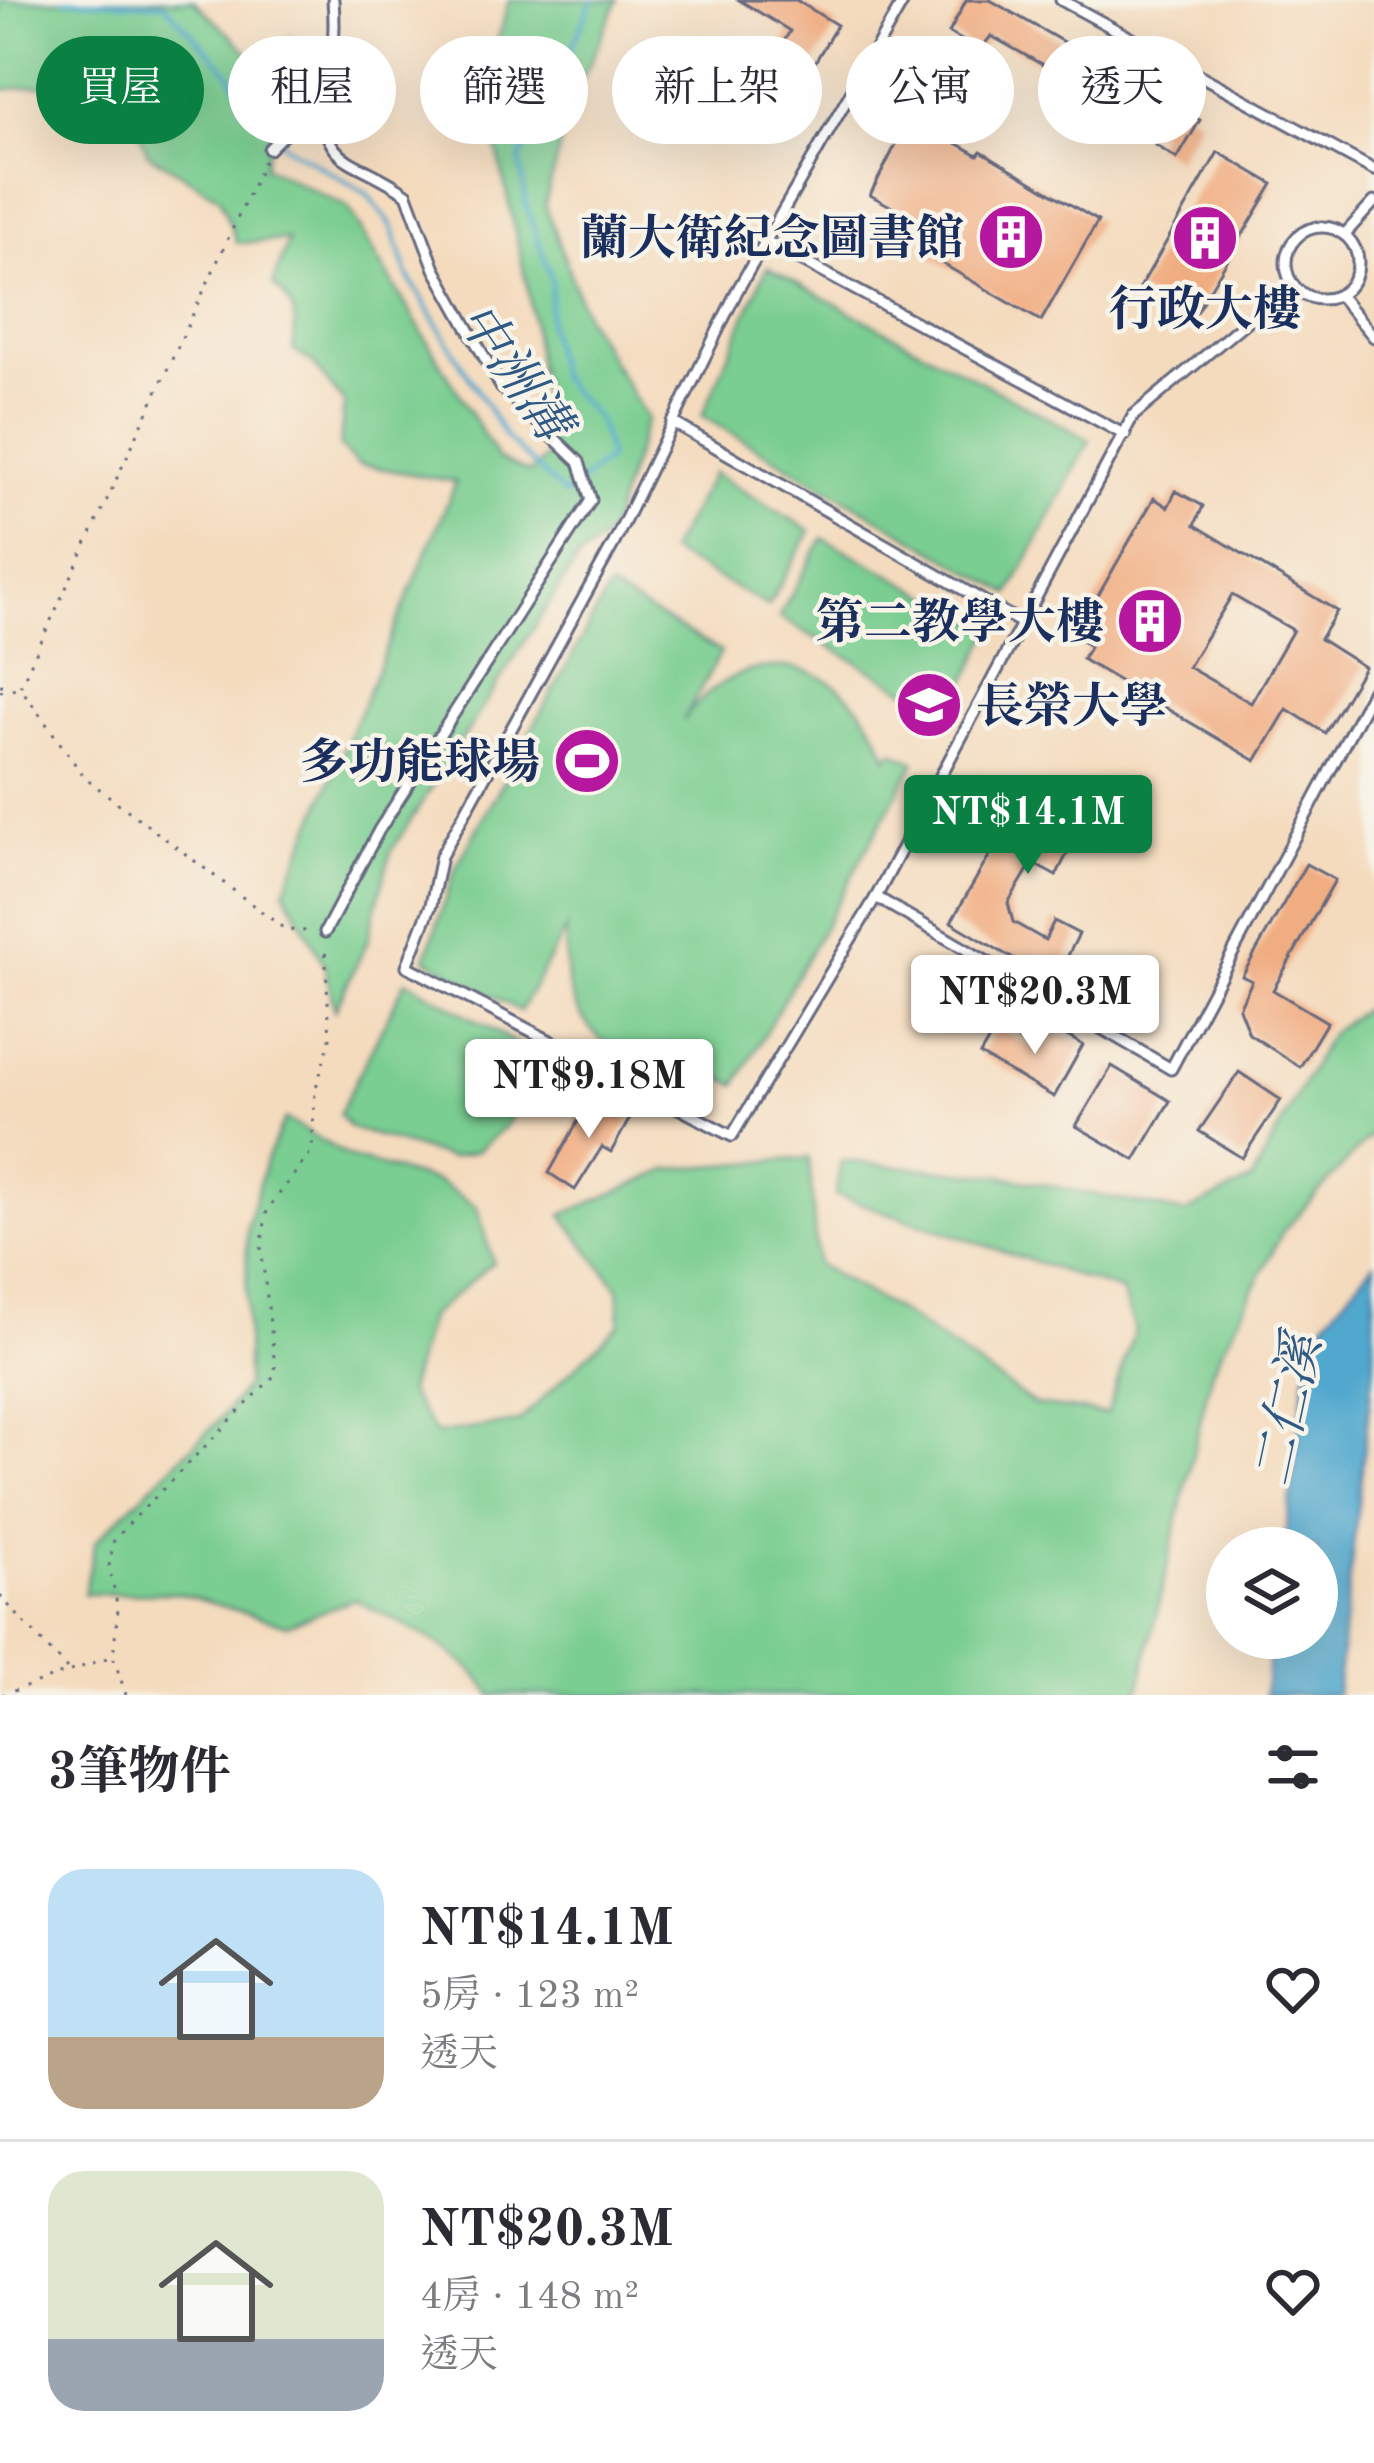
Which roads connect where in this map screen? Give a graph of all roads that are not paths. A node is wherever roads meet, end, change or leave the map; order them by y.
1 (333, 0) edge
2 (904, 0) edge
3 (1061, 0) edge
4 (335, 36) edge
5 (275, 144) edge
6 (328, 144) edge
7 (269, 149) road end
8 (1374, 170) edge
9 (1374, 202) edge
10 (1345, 235) junction
11 (767, 242) junction
12 (1291, 284) junction
13 (1339, 295) junction
14 (1374, 337) edge
15 (672, 422) junction
16 (1125, 435) junction
17 (1020, 622) junction
18 (1374, 688) edge
19 (876, 897) junction
20 (325, 932) road end

1 - 4 lane
2 - 11 lane
3 - 8 lane
5 - 7 lane
6 - 20 lane
9 - 10 lane
10 - 12 lane
10 - 13 lane
11 - 15 lane
11 - 16 lane
12 - 13 lane
12 - 16 lane
13 - 14 lane
15 - 17 lane
15 - 19 lane
16 - 17 lane
17 - 19 lane
18 - 19 lane

